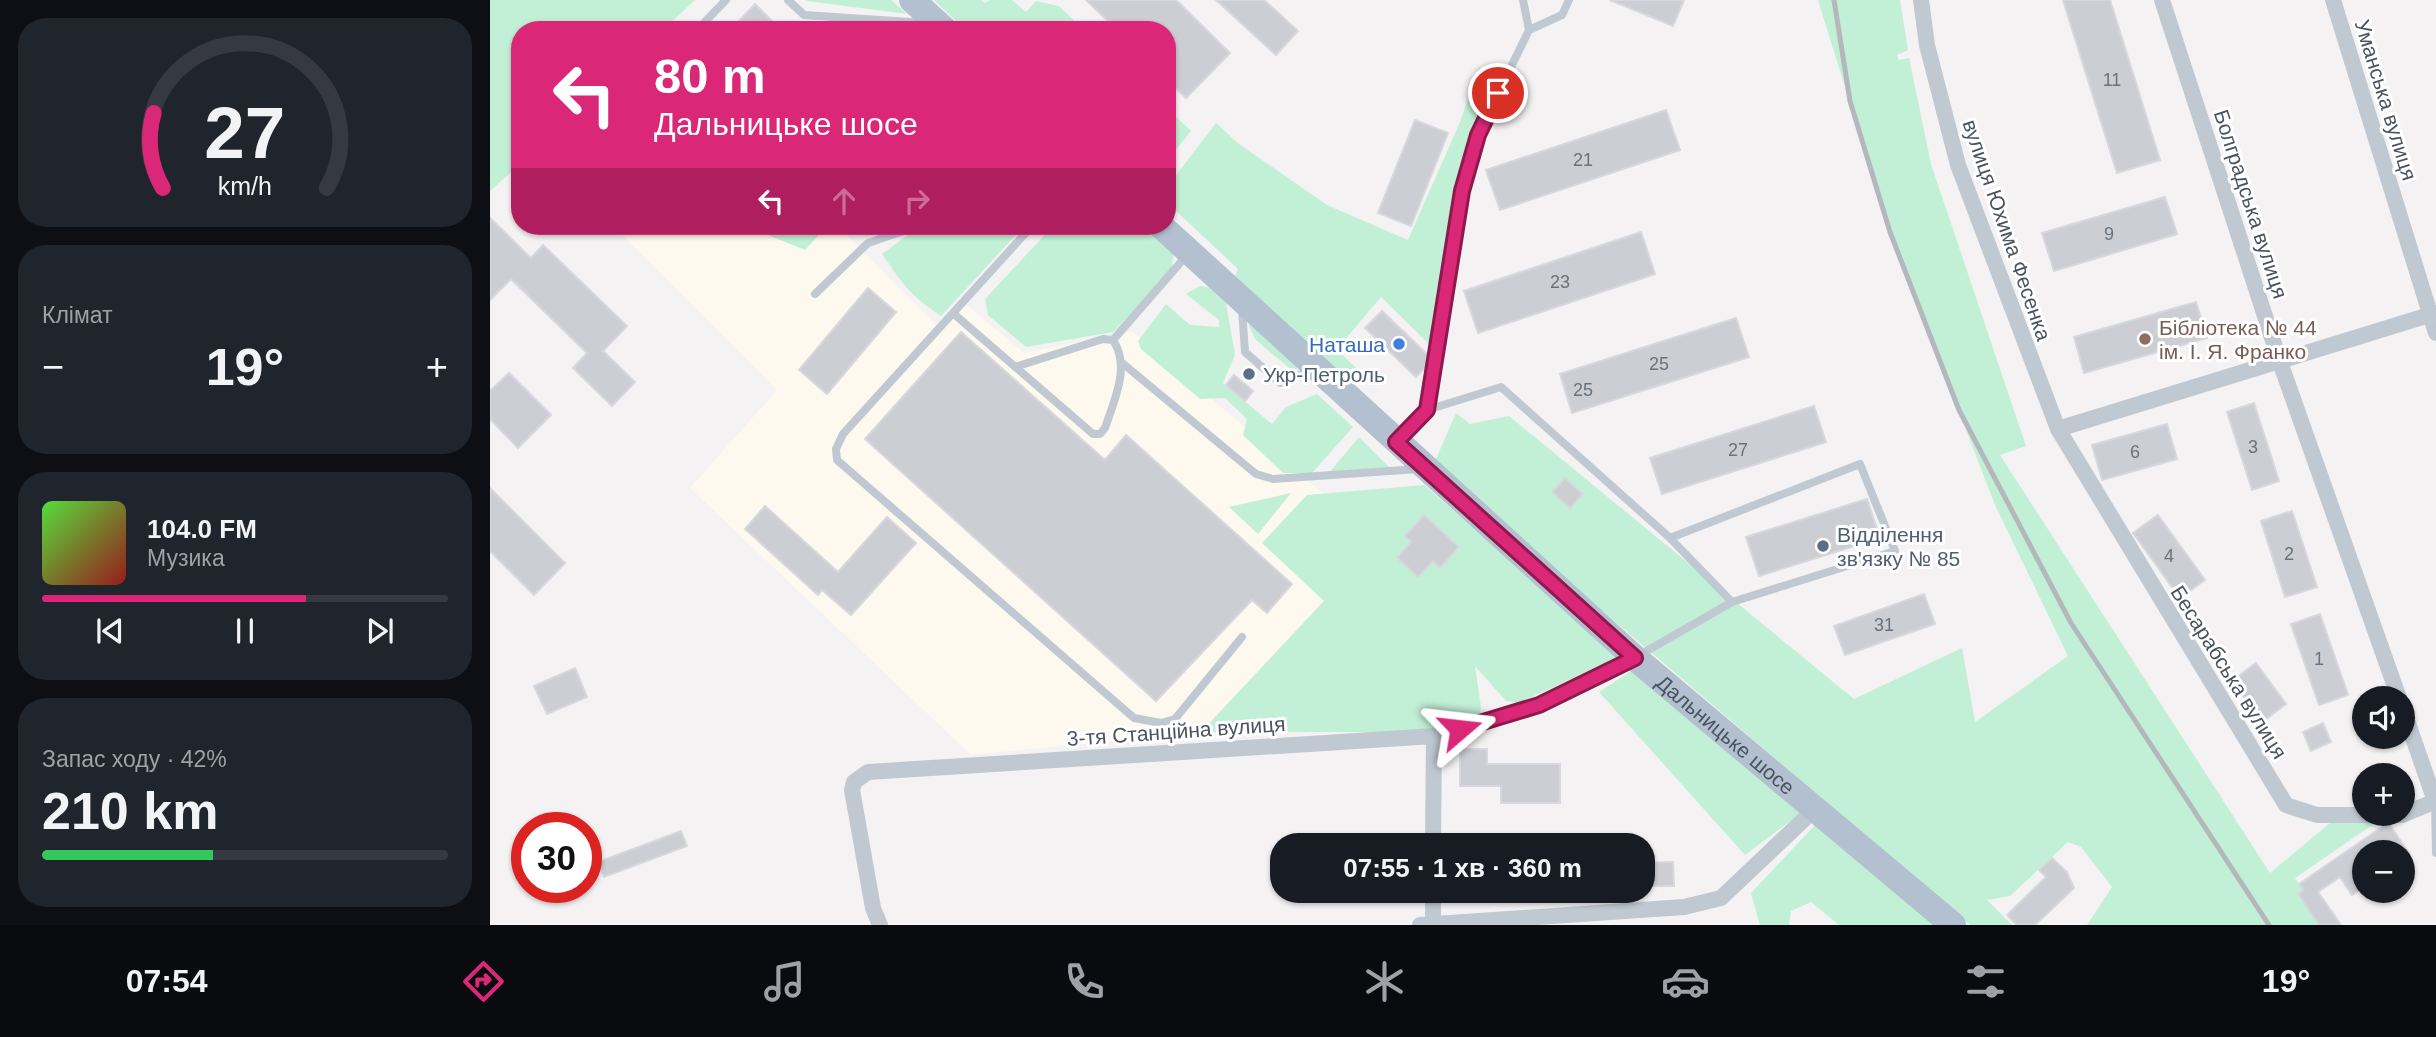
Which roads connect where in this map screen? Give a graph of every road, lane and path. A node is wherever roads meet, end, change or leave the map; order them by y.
1 (726, 0) edge
2 (788, 0) edge
3 (912, 0) edge
4 (1523, 0) edge
5 (1569, 0) edge
6 (1921, 0) edge
7 (2162, 0) edge
8 (2333, 0) edge
9 (706, 21) edge
10 (873, 21) edge
11 (935, 21) edge
12 (1529, 30) junction
13 (891, 235) edge
14 (1024, 235) edge
15 (1170, 235) edge
16 (1189, 253) junction
17 (815, 294) dead end
18 (954, 314) junction
19 (2433, 314) edge
20 (2436, 333) edge
21 (1113, 340) junction
22 (1121, 362) junction
23 (2280, 362) junction
24 (1015, 367) junction
25 (1427, 410) junction
26 (2058, 429) junction
27 (1396, 442) junction
28 (1426, 469) junction
29 (1670, 538) junction
30 (1732, 603) junction
31 (1242, 636) dead end
32 (1635, 658) junction
33 (2395, 686) edge
34 (1434, 736) junction
35 (2415, 742) edge
36 (2436, 801) edge
37 (1815, 809) junction
38 (1433, 833) edge
39 (2436, 853) edge
40 (1433, 903) edge
41 (1433, 924) edge
42 (880, 925) edge
43 (1420, 925) edge
44 (1953, 925) edge

1 - 9 lane
2 - 10 lane
3 - 11 main road
4 - 12 lane
5 - 12 lane
6 - 26 street, вулиця Юхима Фесенка
7 - 23 street, Болградська вулиця
8 - 19 street, Уманська вулиця
12 - 25 lane
13 - 17 lane
14 - 18 lane
15 - 16 main road, Дальницьке шосе
16 - 21 lane
16 - 27 main road, Дальницьке шосе
18 - 24 lane
18 - 31 lane
19 - 20 street, Уманська вулиця
19 - 23 street
21 - 22 lane
21 - 24 lane
22 - 24 lane
22 - 28 lane
23 - 26 street
23 - 33 street, Болградська вулиця
25 - 27 lane
25 - 29 lane
26 - 36 street, Бесарабська вулиця
27 - 28 main road, Дальницьке шосе
28 - 32 main road, Дальницьке шосе
29 - 30 lane
29 - 30 lane
30 - 32 lane
32 - 34 street, 3-тя Станційна вулиця
32 - 37 main road, Дальницьке шосе
34 - 38 street
34 - 42 street, 3-тя Станційна вулиця
35 - 36 street
36 - 39 lane
37 - 41 street
37 - 44 main road, Дальницьке шосе
40 - 41 street
41 - 43 street

